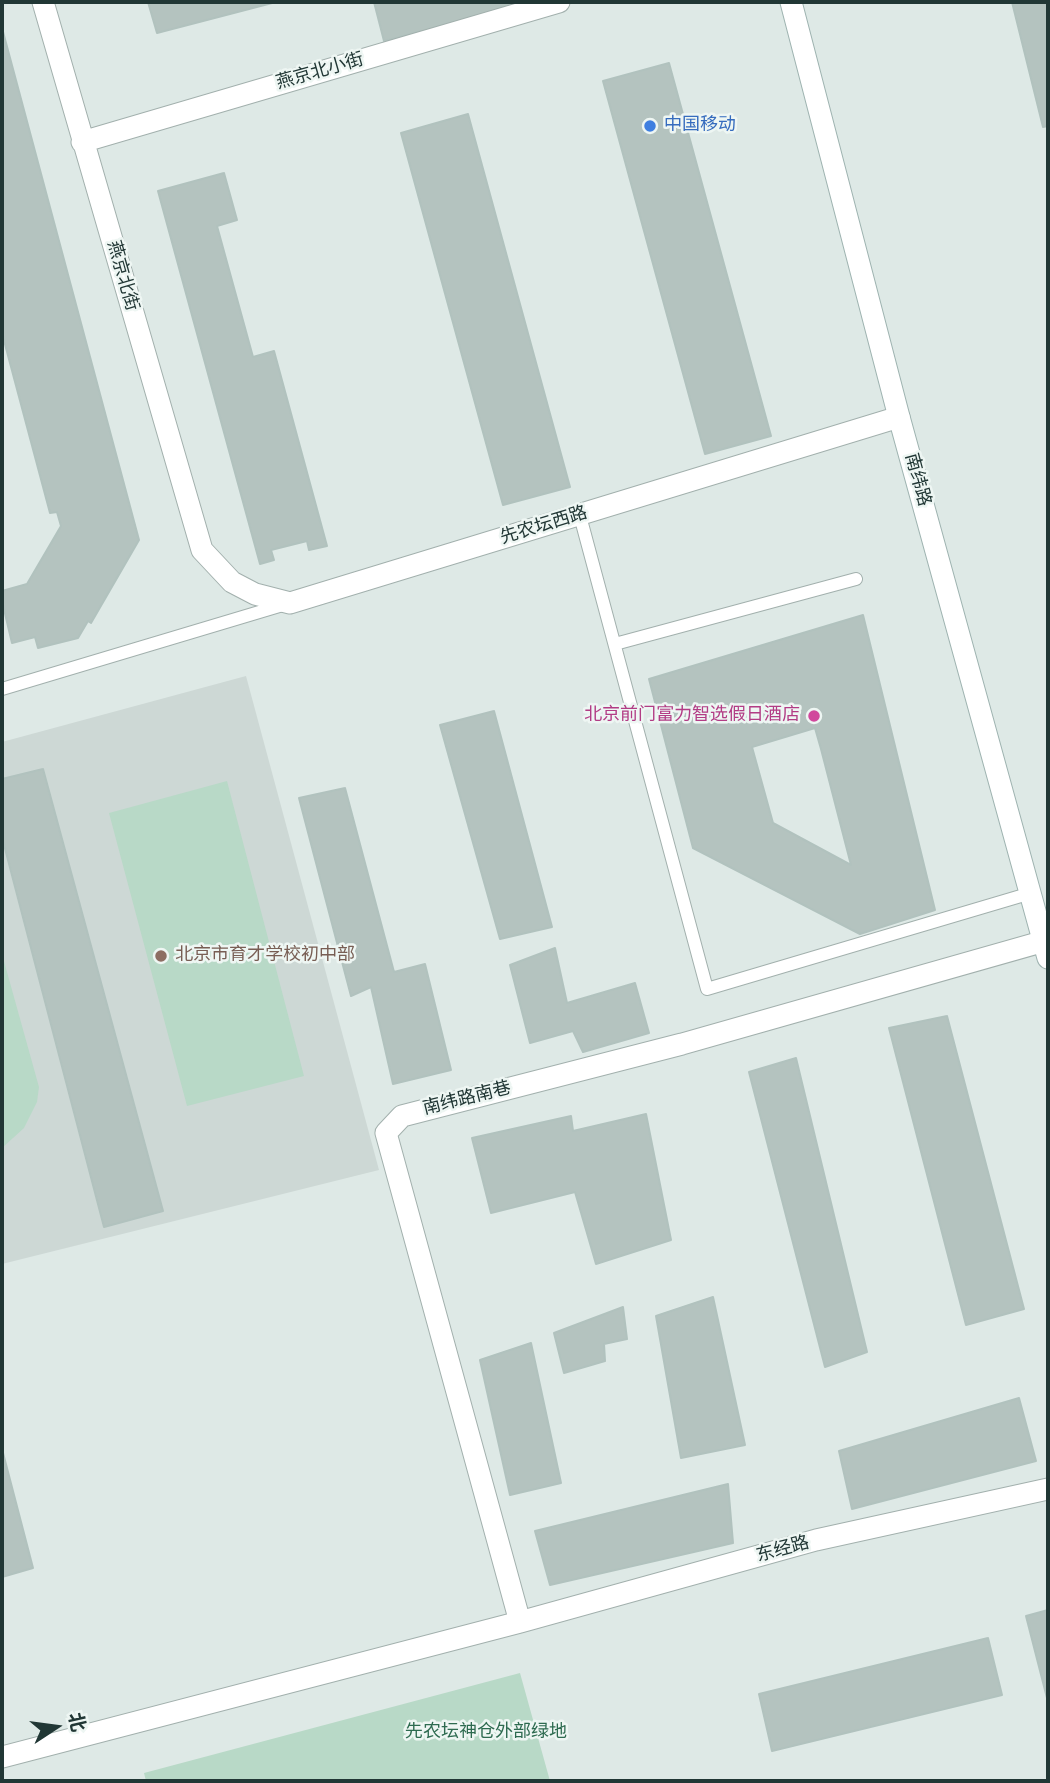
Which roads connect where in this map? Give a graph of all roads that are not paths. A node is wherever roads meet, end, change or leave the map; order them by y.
1 (43, 2) edge
2 (559, 2) edge
3 (790, 2) edge
4 (82, 142) junction
5 (900, 417) junction
6 (580, 516) junction
7 (856, 579) dead end
8 (290, 603) junction
9 (615, 644) junction
10 (2, 690) edge
11 (1031, 893) junction
12 (1047, 946) edge
13 (1048, 1489) edge
14 (520, 1622) junction
15 (2, 1757) edge

1 - 4 street, 燕京北街
2 - 4 street, 燕京北小街
3 - 5 street, 南纬路
4 - 8 street, 燕京北街
5 - 6 street, 先农坛西路
5 - 11 street, 南纬路
6 - 8 street, 先农坛西路
6 - 9 lane
7 - 9 lane
8 - 10 lane
9 - 11 lane
11 - 12 street, 南纬路
12 - 14 street, 南纬路南巷
13 - 14 street, 东经路
14 - 15 street, 东经路

